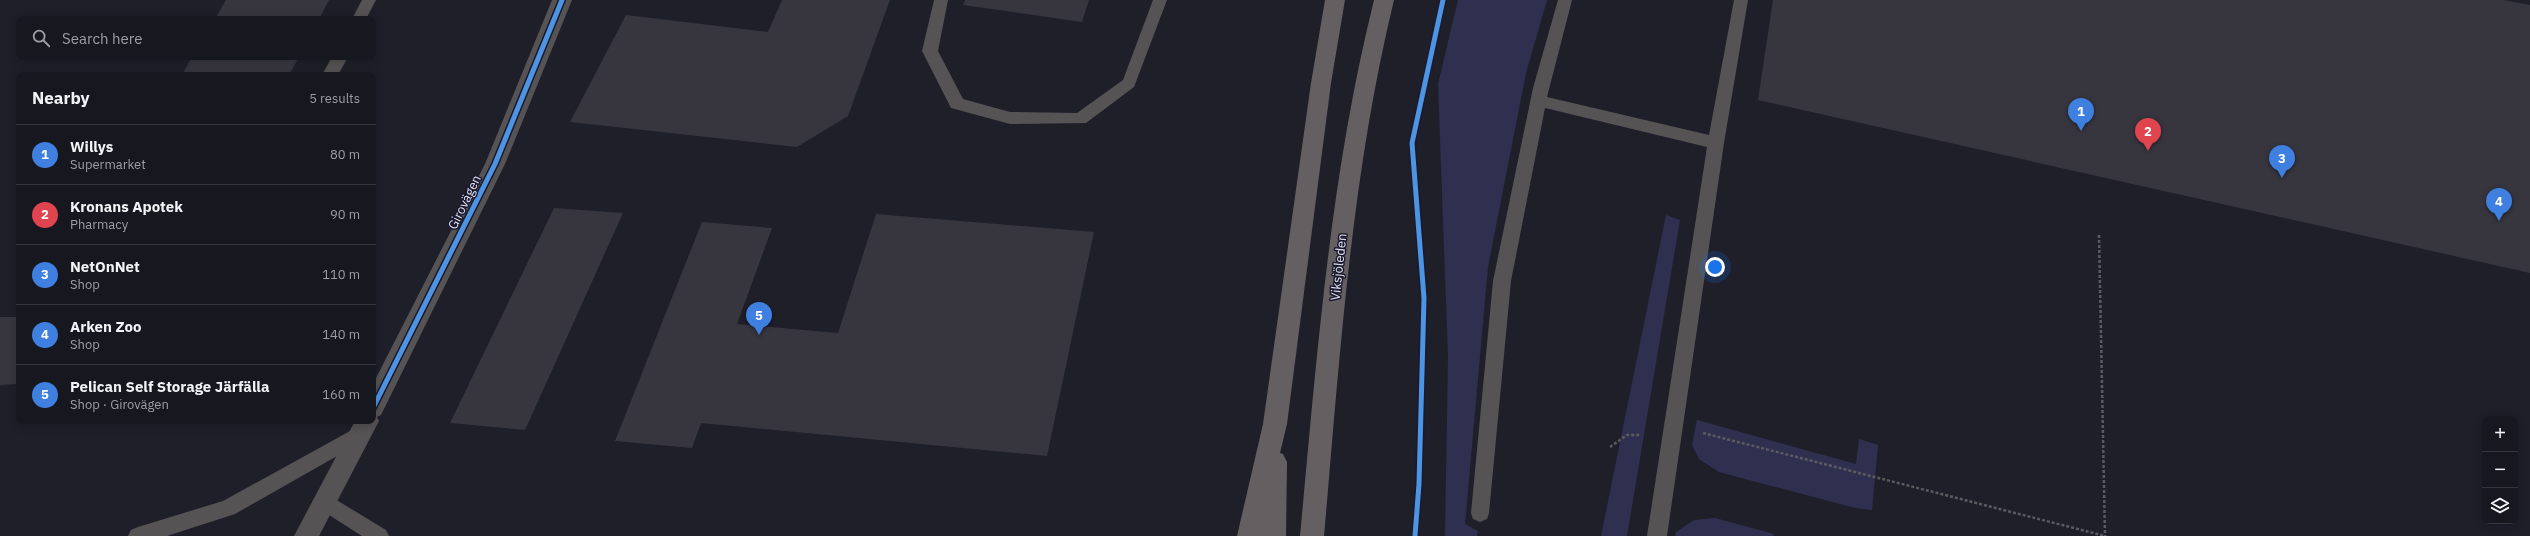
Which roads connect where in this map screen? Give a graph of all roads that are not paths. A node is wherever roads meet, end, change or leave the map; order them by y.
1 (369, 0) edge
2 (562, 0) edge
3 (941, 0) edge
4 (1160, 0) edge
5 (1335, 0) edge
6 (1384, 0) edge
7 (1565, 0) edge
8 (1741, 0) edge
9 (361, 16) edge
10 (338, 60) edge
11 (332, 72) edge
12 (1539, 101) junction
13 (1716, 143) junction
14 (376, 402) edge
15 (1276, 424) junction
16 (364, 427) edge
17 (325, 502) junction
18 (1480, 512) dead end
19 (138, 536) edge
20 (306, 536) edge
21 (379, 536) edge
22 (1249, 536) edge
23 (1274, 536) edge
24 (1312, 536) edge
25 (1657, 536) edge

1 - 9 lane
2 - 14 street, Girovägen
3 - 4 lane
5 - 15 main road
6 - 24 main road, Viksjöleden
7 - 12 lane
8 - 13 lane
10 - 11 lane
12 - 13 lane
12 - 18 lane
13 - 25 lane
15 - 22 main road
15 - 23 main road
16 - 17 street
16 - 19 lane
17 - 20 street
17 - 21 lane

